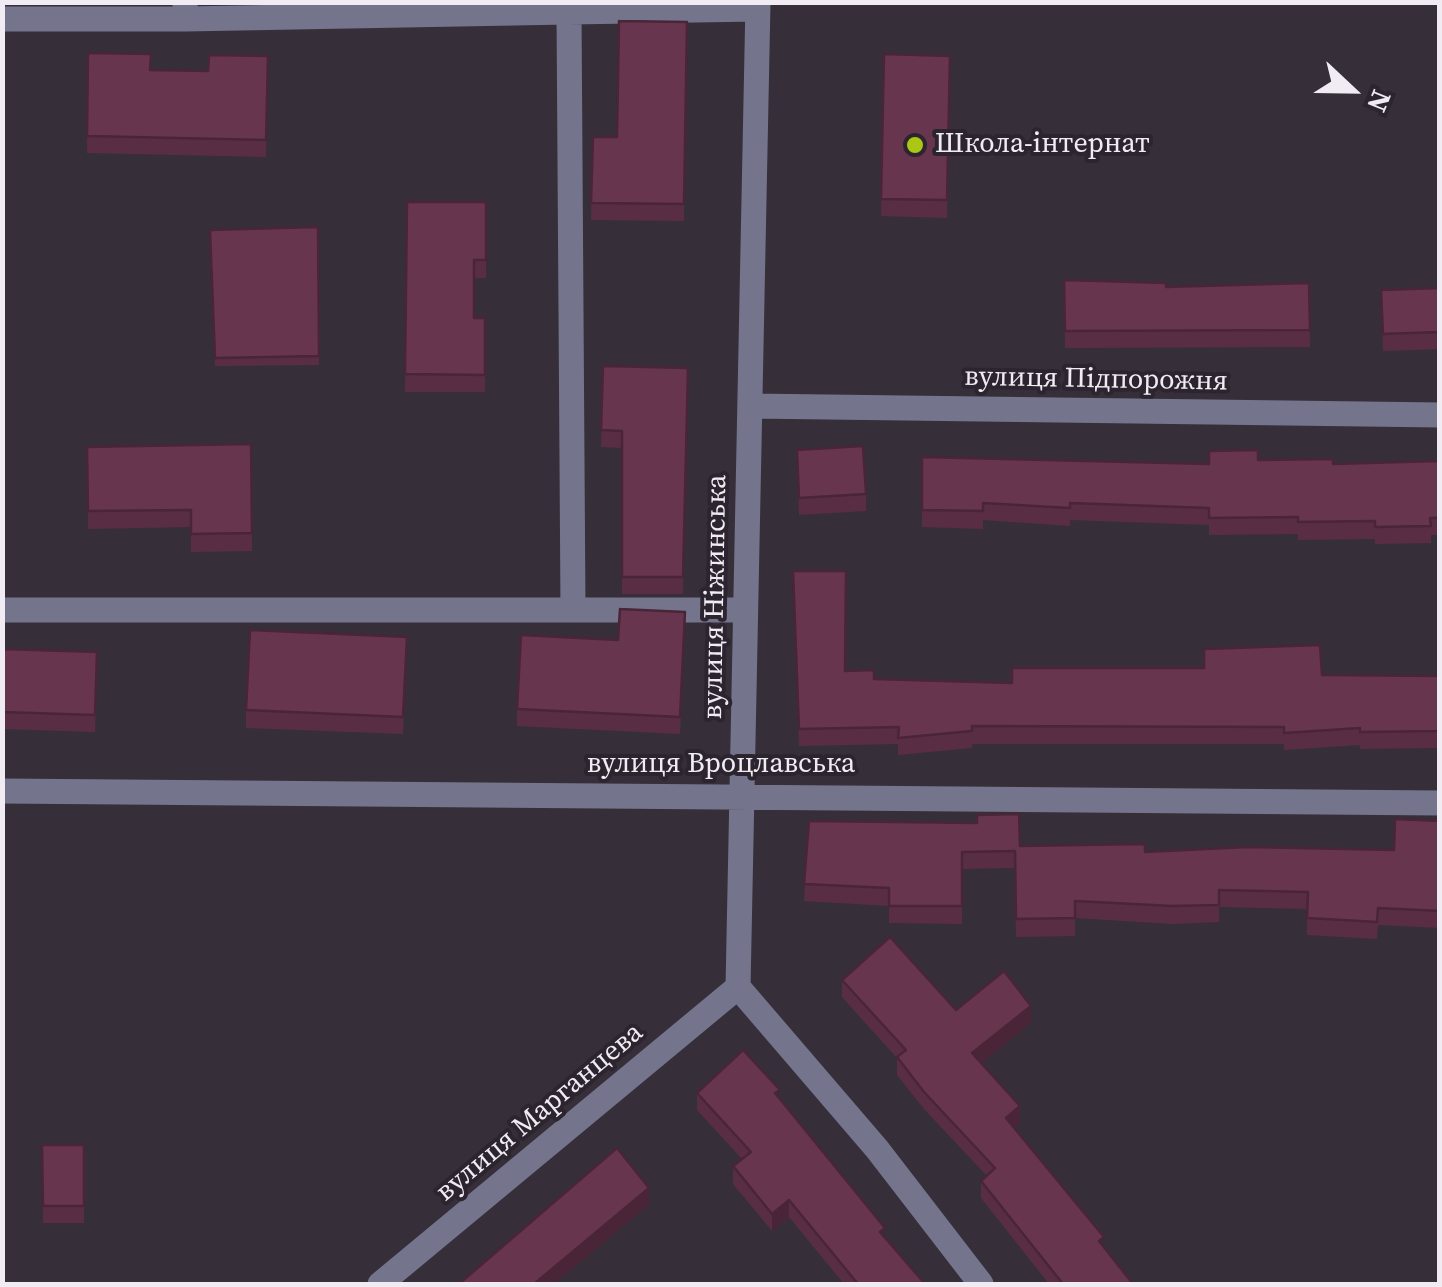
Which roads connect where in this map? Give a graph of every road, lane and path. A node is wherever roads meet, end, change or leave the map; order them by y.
1 (758, 6) edge
2 (185, 10) edge
3 (569, 12) junction
4 (2, 19) edge
5 (751, 406) junction
6 (1440, 415) edge
7 (2, 610) edge
8 (574, 610) junction
9 (743, 610) junction
10 (2, 791) edge
11 (744, 795) junction
12 (1440, 803) edge
13 (738, 987) junction
14 (380, 1284) edge
15 (982, 1284) edge

1 - 3 street
1 - 5 street, вулиця Ніжинська
2 - 3 street
2 - 4 street
3 - 8 street
5 - 6 street, вулиця Підпорожня
5 - 9 street, вулиця Ніжинська
7 - 8 street
8 - 9 street
9 - 11 street, вулиця Ніжинська
10 - 11 street, вулиця Вроцлавська
11 - 12 street, вулиця Вроцлавська
11 - 13 street, вулиця Ніжинська
13 - 14 street, вулиця Марганцева
13 - 15 street

